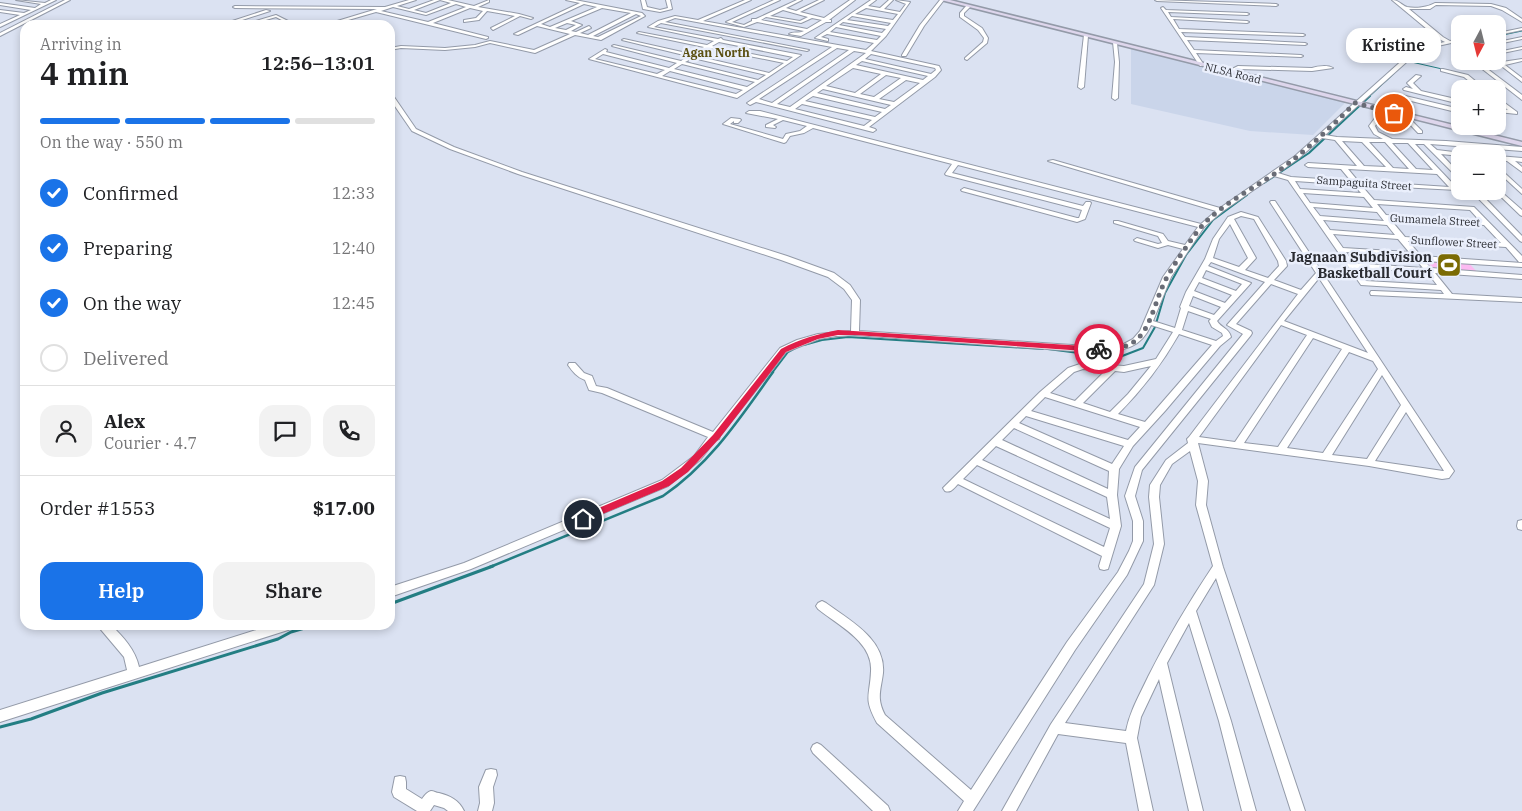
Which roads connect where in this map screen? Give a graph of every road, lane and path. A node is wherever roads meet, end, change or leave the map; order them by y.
1 (18, 0) edge
2 (54, 0) edge
3 (68, 0) edge
4 (414, 0) edge
5 (438, 0) edge
6 (442, 0) edge
7 (568, 0) edge
8 (642, 0) edge
9 (668, 0) edge
10 (749, 0) edge
11 (778, 0) edge
12 (800, 0) edge
13 (822, 0) edge
14 (853, 0) edge
15 (874, 0) edge
16 (891, 0) edge
17 (898, 0) edge
18 (943, 0) edge
19 (1157, 0) edge
20 (1394, 0) edge
21 (488, 1) edge
22 (457, 2) junction
23 (584, 3) junction
24 (0, 4) edge
25 (47, 4) junction
26 (473, 5) edge
27 (768, 5) junction
28 (1276, 5) dead end
29 (392, 6) junction
30 (600, 6) junction
31 (864, 6) junction
32 (969, 6) junction
33 (235, 7) dead end
34 (275, 7) junction
35 (385, 8) junction
36 (782, 8) junction
37 (1405, 8) junction
38 (36, 9) junction
39 (881, 9) junction
40 (269, 10) junction
41 (409, 10) junction
42 (486, 10) junction
43 (0, 11) edge
44 (376, 11) junction
45 (858, 11) junction
46 (1165, 11) junction
47 (796, 12) junction
48 (635, 13) junction
49 (901, 13) junction
50 (26, 14) junction
51 (463, 14) dead end
52 (1247, 14) dead end
53 (519, 15) junction
54 (276, 16) junction
55 (764, 16) junction
56 (812, 16) junction
57 (851, 16) junction
58 (0, 18) edge
59 (405, 18) junction
60 (531, 18) dead end
61 (897, 18) junction
62 (1170, 18) junction
63 (14, 20) junction
64 (29, 20) edge
65 (238, 20) edge
66 (262, 20) edge
67 (284, 20) edge
68 (348, 20) edge
69 (620, 20) junction
70 (754, 20) junction
71 (826, 20) junction
72 (395, 21) dead end
73 (466, 21) dead end
74 (567, 21) junction
75 (698, 21) junction
76 (1522, 21) edge
77 (631, 22) junction
78 (660, 22) junction
79 (894, 22) junction
80 (1247, 22) dead end
81 (432, 24) junction
82 (839, 24) junction
83 (1, 25) edge
84 (20, 25) edge
85 (537, 25) junction
86 (589, 27) dead end
87 (650, 27) junction
88 (741, 27) junction
89 (551, 28) junction
90 (889, 28) junction
91 (493, 29) dead end
92 (1522, 29) edge
93 (420, 30) dead end
94 (1177, 30) junction
95 (809, 31) junction
96 (566, 32) junction
97 (825, 32) junction
98 (1506, 32) edge
99 (639, 33) junction
100 (516, 34) dead end
101 (574, 34) junction
102 (0, 35) edge
103 (729, 35) junction
104 (884, 35) junction
105 (654, 36) junction
106 (1086, 36) junction
107 (1303, 36) dead end
108 (588, 37) junction
109 (486, 38) dead end
110 (1183, 38) junction
111 (1522, 38) edge
112 (670, 39) junction
113 (624, 40) junction
114 (719, 41) junction
115 (1506, 41) edge
116 (687, 42) junction
117 (878, 42) junction
118 (1449, 42) joint
119 (816, 43) junction
120 (1115, 43) junction
121 (639, 44) junction
122 (1305, 44) dead end
123 (614, 46) junction
124 (655, 47) junction
125 (708, 47) junction
126 (835, 47) junction
127 (395, 48) edge
128 (1522, 48) edge
129 (807, 50) junction
130 (852, 50) junction
131 (671, 51) junction
132 (870, 51) junction
133 (1192, 51) junction
134 (602, 52) junction
135 (1506, 52) edge
136 (904, 55) dead end
137 (691, 56) junction
138 (756, 56) junction
139 (798, 56) junction
140 (1302, 56) dead end
141 (771, 59) junction
142 (861, 59) junction
143 (967, 59) dead end
144 (750, 60) dead end
145 (1522, 60) edge
146 (680, 62) junction
147 (787, 62) junction
148 (1506, 62) edge
149 (744, 63) dead end
150 (765, 63) dead end
151 (1202, 65) junction
152 (852, 66) junction
153 (738, 67) junction
154 (759, 67) dead end
155 (1331, 68) dead end
156 (1506, 68) edge
157 (800, 69) junction
158 (669, 70) junction
159 (1444, 70) dead end
160 (1485, 70) edge
161 (753, 71) junction
162 (1230, 72) junction
163 (818, 73) junction
164 (885, 73) junction
165 (769, 74) junction
166 (658, 76) junction
167 (933, 76) junction
168 (1418, 76) dead end
169 (837, 77) junction
170 (905, 78) junction
171 (1472, 80) edge
172 (1498, 80) edge
173 (758, 81) junction
174 (1522, 81) edge
175 (924, 82) junction
176 (1506, 82) edge
177 (1506, 86) edge
178 (823, 87) junction
179 (1081, 87) dead end
180 (747, 88) junction
181 (1406, 89) dead end
182 (1419, 92) junction
183 (813, 94) junction
184 (856, 95) junction
185 (1397, 96) dead end
186 (1116, 98) dead end
187 (1522, 98) edge
188 (875, 99) junction
189 (1451, 100) edge
190 (395, 102) edge
191 (802, 102) junction
192 (773, 104) junction
193 (895, 104) junction
194 (1358, 104) junction
195 (1506, 106) edge
196 (791, 109) junction
197 (1451, 109) edge
198 (1383, 110) junction
199 (885, 111) junction
200 (1506, 111) edge
201 (752, 114) dead end
202 (1405, 116) junction
203 (782, 119) junction
204 (875, 119) junction
205 (736, 122) dead end
206 (1451, 125) edge
207 (812, 126) junction
208 (773, 127) dead end
209 (865, 128) junction
210 (873, 130) dead end
211 (1420, 132) dead end
212 (1492, 135) edge
213 (1329, 137) junction
214 (1364, 140) junction
215 (1389, 141) junction
216 (1410, 142) junction
217 (1426, 143) junction
218 (1522, 144) edge
219 (1522, 149) edge
220 (1434, 152) junction
221 (1451, 153) edge
222 (1506, 159) edge
223 (1509, 159) junction
224 (1522, 160) edge
225 (1051, 161) dead end
226 (956, 164) junction
227 (1308, 165) dead end
228 (1343, 167) junction
229 (1362, 168) junction
230 (979, 169) junction
231 (1451, 169) edge
232 (1390, 170) junction
233 (1522, 170) edge
234 (1415, 171) junction
235 (1439, 172) junction
236 (1275, 174) junction
237 (1506, 177) edge
238 (970, 179) junction
239 (1290, 179) junction
240 (1356, 183) junction
241 (1451, 185) edge
242 (1404, 186) junction
243 (1451, 189) edge
244 (964, 190) dead end
245 (1299, 191) junction
246 (1522, 192) edge
247 (1366, 195) junction
248 (1090, 198) junction
249 (1506, 199) edge
250 (1483, 200) edge
251 (1273, 202) dead end
252 (1372, 202) junction
253 (1309, 205) junction
254 (1086, 209) junction
255 (1221, 210) junction
256 (1378, 210) junction
257 (1522, 214) edge
258 (1230, 218) junction
259 (1318, 218) junction
260 (1386, 220) junction
261 (1116, 222) dead end
262 (1487, 223) junction
263 (1202, 226) junction
264 (1328, 232) junction
265 (1400, 238) junction
266 (1137, 240) dead end
267 (1522, 240) edge
268 (1166, 243) junction
269 (1507, 245) junction
270 (1187, 248) junction
271 (1342, 250) junction
272 (1415, 256) junction
273 (1522, 260) edge
274 (1207, 263) junction
275 (1522, 265) edge
276 (1351, 266) junction
277 (1240, 270) junction
278 (1427, 270) junction
279 (1319, 274) junction
280 (1522, 276) edge
281 (1197, 279) junction
282 (1270, 281) junction
283 (1442, 288) junction
284 (1190, 292) junction
285 (1374, 293) dead end
286 (1237, 294) junction
287 (1302, 294) junction
288 (1449, 295) junction
289 (1522, 300) edge
290 (1226, 306) junction
291 (1184, 307) junction
292 (1215, 318) junction
293 (1150, 322) junction
294 (1280, 322) junction
295 (1178, 330) junction
296 (855, 333) junction
297 (1312, 334) junction
298 (1217, 344) junction
299 (1347, 348) junction
300 (1375, 359) junction
301 (1159, 361) junction
302 (572, 365) dead end
303 (1135, 367) junction
304 (1112, 369) junction
305 (1382, 369) junction
306 (1149, 374) junction
307 (1043, 394) junction
308 (1077, 404) junction
309 (1406, 404) junction
310 (1026, 413) junction
311 (1112, 415) junction
312 (1014, 424) junction
313 (1146, 426) junction
314 (716, 437) junction
315 (1192, 441) junction
316 (997, 442) junction
317 (1130, 444) junction
318 (1238, 445) junction
319 (1281, 450) junction
320 (1326, 457) junction
321 (976, 461) junction
322 (1369, 463) junction
323 (1114, 469) junction
324 (957, 480) junction
325 (948, 488) dead end
326 (1112, 495) junction
327 (1116, 526) junction
328 (1108, 554) junction
329 (1104, 566) dead end
330 (1218, 567) junction
331 (395, 590) edge
332 (822, 606) dead end
333 (1190, 610) junction
334 (109, 630) edge
335 (272, 630) edge
336 (1161, 663) junction
337 (133, 674) junction
338 (0, 716) edge
339 (1055, 728) junction
340 (1131, 738) junction
341 (817, 749) dead end
342 (491, 774) dead end
343 (400, 782) dead end
344 (968, 806) edge
345 (457, 811) edge
346 (485, 811) edge
347 (884, 811) edge
348 (1009, 811) edge
349 (1146, 811) edge
350 (1196, 811) edge
351 (1248, 811) edge
352 (1298, 811) edge

1 - 25 street
2 - 25 street
3 - 64 street
4 - 29 street
5 - 41 street
6 - 22 street
7 - 23 street
8 - 9 street
10 - 75 street
11 - 27 street
12 - 36 street
13 - 47 street
14 - 71 street
15 - 31 street
16 - 39 street
17 - 49 street
18 - 32 main road, NLSA Road
18 - 136 street
19 - 28 street
19 - 46 street
20 - 37 street
21 - 26 street
22 - 26 street
22 - 41 street
23 - 30 street
23 - 85 street
24 - 38 street
25 - 38 street
26 - 42 street
26 - 51 street
26 - 81 street
27 - 36 street
27 - 88 street
29 - 35 street
29 - 41 street
30 - 48 street
30 - 74 street
31 - 39 street
31 - 45 street
32 - 106 main road, NLSA Road
32 - 143 street
33 - 34 street
34 - 35 street
34 - 40 street
35 - 44 street
36 - 47 street
36 - 55 street
37 - 76 street
37 - 118 street
38 - 50 street
39 - 49 street
40 - 54 street
40 - 65 street
42 - 53 street
42 - 73 street
43 - 50 street
44 - 59 street
44 - 68 street
45 - 57 street
45 - 61 street
46 - 52 street
46 - 62 street
47 - 56 street
48 - 69 street
48 - 77 street
49 - 61 street
50 - 63 street
53 - 60 street
53 - 91 street
54 - 66 street
54 - 67 street
55 - 56 street
55 - 70 street
56 - 71 street
57 - 79 street
57 - 82 street
58 - 63 street
59 - 72 street
59 - 81 street
61 - 79 street
62 - 80 street
62 - 94 street
63 - 83 street
69 - 77 street
69 - 108 street
70 - 88 street
70 - 95 street
71 - 82 street
71 - 95 street
74 - 89 street
74 - 96 street
75 - 78 street
75 - 88 street
77 - 108 street
78 - 87 street
78 - 103 street
79 - 90 street
81 - 93 street
81 - 109 street
82 - 90 street
82 - 97 street
82 - 104 street
84 - 102 street
85 - 89 street
85 - 100 street
86 - 101 street
87 - 99 street
87 - 114 street
88 - 95 street
88 - 103 street
88 - 119 street
89 - 96 street
90 - 104 street
92 - 98 street
94 - 107 street
94 - 110 street
96 - 101 street
97 - 117 street
97 - 132 street
99 - 105 street
99 - 113 street
101 - 108 street
101 - 127 street
103 - 114 street
103 - 129 street
104 - 117 street
105 - 112 street
105 - 121 street
106 - 120 main road, NLSA Road
106 - 179 street
110 - 122 street
110 - 133 street
111 - 115 street
112 - 116 street
112 - 124 street
113 - 121 street
113 - 123 street
114 - 125 street
114 - 139 street
116 - 125 street
116 - 131 street
117 - 132 street
118 - 194 street
119 - 126 street
119 - 129 street
120 - 151 main road, NLSA Road
120 - 186 street
121 - 124 street
123 - 134 street
123 - 146 street
124 - 131 street
125 - 137 street
125 - 138 street
126 - 130 street
126 - 157 street
128 - 135 street
129 - 139 street
130 - 132 street
130 - 163 street
131 - 137 street
132 - 142 street
132 - 167 street
133 - 140 street
133 - 151 street
134 - 158 street
134 - 166 street
137 - 146 street
137 - 153 street
138 - 141 street
138 - 144 street
139 - 147 street
141 - 147 street
141 - 150 street
142 - 152 street
142 - 167 street
145 - 148 street
146 - 158 street
146 - 173 street
147 - 165 street
149 - 153 street
151 - 162 main road, NLSA Road
152 - 164 street
152 - 169 street
153 - 161 street
154 - 161 street
155 - 162 street
156 - 174 street
157 - 163 street
157 - 192 street
158 - 166 street
158 - 180 street
159 - 171 street
160 - 172 street
161 - 165 street
162 - 194 main road, NLSA Road
163 - 169 street
163 - 192 street
164 - 170 street
164 - 184 street
165 - 173 street
166 - 180 street
167 - 175 street
168 - 182 street
169 - 178 street
170 - 175 street
170 - 188 street
173 - 180 street
174 - 176 street
175 - 193 street
177 - 187 street
178 - 183 street
178 - 184 street
181 - 182 street
182 - 189 street
183 - 191 street
183 - 199 street
184 - 188 street
185 - 197 street
188 - 193 street
190 - 296 street
191 - 196 street
191 - 204 street
192 - 196 street
193 - 199 street
194 - 198 main road, NLSA Road
194 - 213 street
195 - 200 street
196 - 209 street
198 - 202 main road, NLSA Road
198 - 215 street
199 - 204 street
201 - 203 street
202 - 206 main road, NLSA Road
202 - 211 street
203 - 207 street
203 - 208 street
204 - 209 street
205 - 207 street
207 - 226 street
209 - 210 street
212 - 218 main road, NLSA Road
213 - 214 street
213 - 229 street
213 - 236 street
214 - 215 street
214 - 232 street
215 - 216 street
215 - 234 street
216 - 217 street
216 - 235 street
217 - 219 street
217 - 220 street
220 - 221 street
220 - 231 street
222 - 223 street
223 - 224 street
223 - 233 street
225 - 255 street
226 - 230 street
226 - 238 street
227 - 228 street
228 - 229 street
228 - 240 street
229 - 232 street
230 - 238 street
230 - 248 street
232 - 234 street
232 - 242 street
234 - 235 street
235 - 241 street
236 - 239 street, Sampaguita Street
236 - 255 street
237 - 246 street
238 - 254 street
239 - 240 street, Sampaguita Street
239 - 245 street
240 - 242 street, Sampaguita Street
240 - 247 street
242 - 243 street, Sampaguita Street
244 - 254 street
245 - 247 street
245 - 253 street
247 - 252 street
248 - 254 street
248 - 263 street
249 - 257 street
250 - 267 street
251 - 279 street
252 - 256 street
252 - 262 street
253 - 256 street
253 - 259 street
255 - 263 street
256 - 260 street
258 - 274 street
258 - 277 street
258 - 282 street
259 - 260 street
259 - 264 street
260 - 262 street, Gumamela Street
260 - 265 street
261 - 268 street
262 - 269 street
263 - 270 street
264 - 265 street, Sunflower Street
264 - 271 street
265 - 269 street, Sunflower Street
265 - 272 street
266 - 268 street
268 - 270 street
269 - 273 street
270 - 293 street
271 - 272 street
271 - 276 street
272 - 275 street
272 - 278 street
274 - 277 street
274 - 281 street
274 - 286 street
276 - 278 street
276 - 283 street
277 - 282 street
278 - 280 street
278 - 283 street
279 - 287 street
279 - 300 street
281 - 284 street
281 - 286 street
282 - 287 street
282 - 344 street
283 - 288 street
284 - 290 street
284 - 291 street
285 - 288 street
286 - 290 street
287 - 294 street
288 - 289 street
290 - 292 street
291 - 292 street
291 - 295 street
292 - 298 street
293 - 295 street
293 - 296 street
294 - 297 street
294 - 315 street
295 - 298 street
295 - 301 street
296 - 314 street
297 - 299 street
297 - 318 street
298 - 313 street
299 - 300 street
299 - 319 street
300 - 305 street
301 - 303 street
301 - 306 street
302 - 314 street
303 - 304 street
303 - 306 street
304 - 307 street
304 - 308 street
305 - 309 street
305 - 320 street
306 - 311 street
307 - 308 street
307 - 310 street
308 - 311 street
309 - 322 street
309 - 322 street
310 - 312 street
310 - 317 street
311 - 313 street
312 - 316 street
312 - 323 street
313 - 317 street
314 - 331 street
315 - 318 street
315 - 330 street
315 - 339 street
316 - 321 street
316 - 326 street
317 - 323 street
318 - 319 street
319 - 320 street
320 - 322 street
321 - 324 street
321 - 327 street
323 - 326 street
324 - 325 street
324 - 328 street
326 - 327 street
327 - 328 street
328 - 329 street
330 - 333 street
330 - 352 street
332 - 344 street
333 - 336 street
333 - 351 street
334 - 337 street
335 - 337 street
336 - 340 street
336 - 350 street
337 - 338 street
339 - 340 street
339 - 348 street
340 - 349 street
341 - 347 street
342 - 346 street
343 - 345 street

